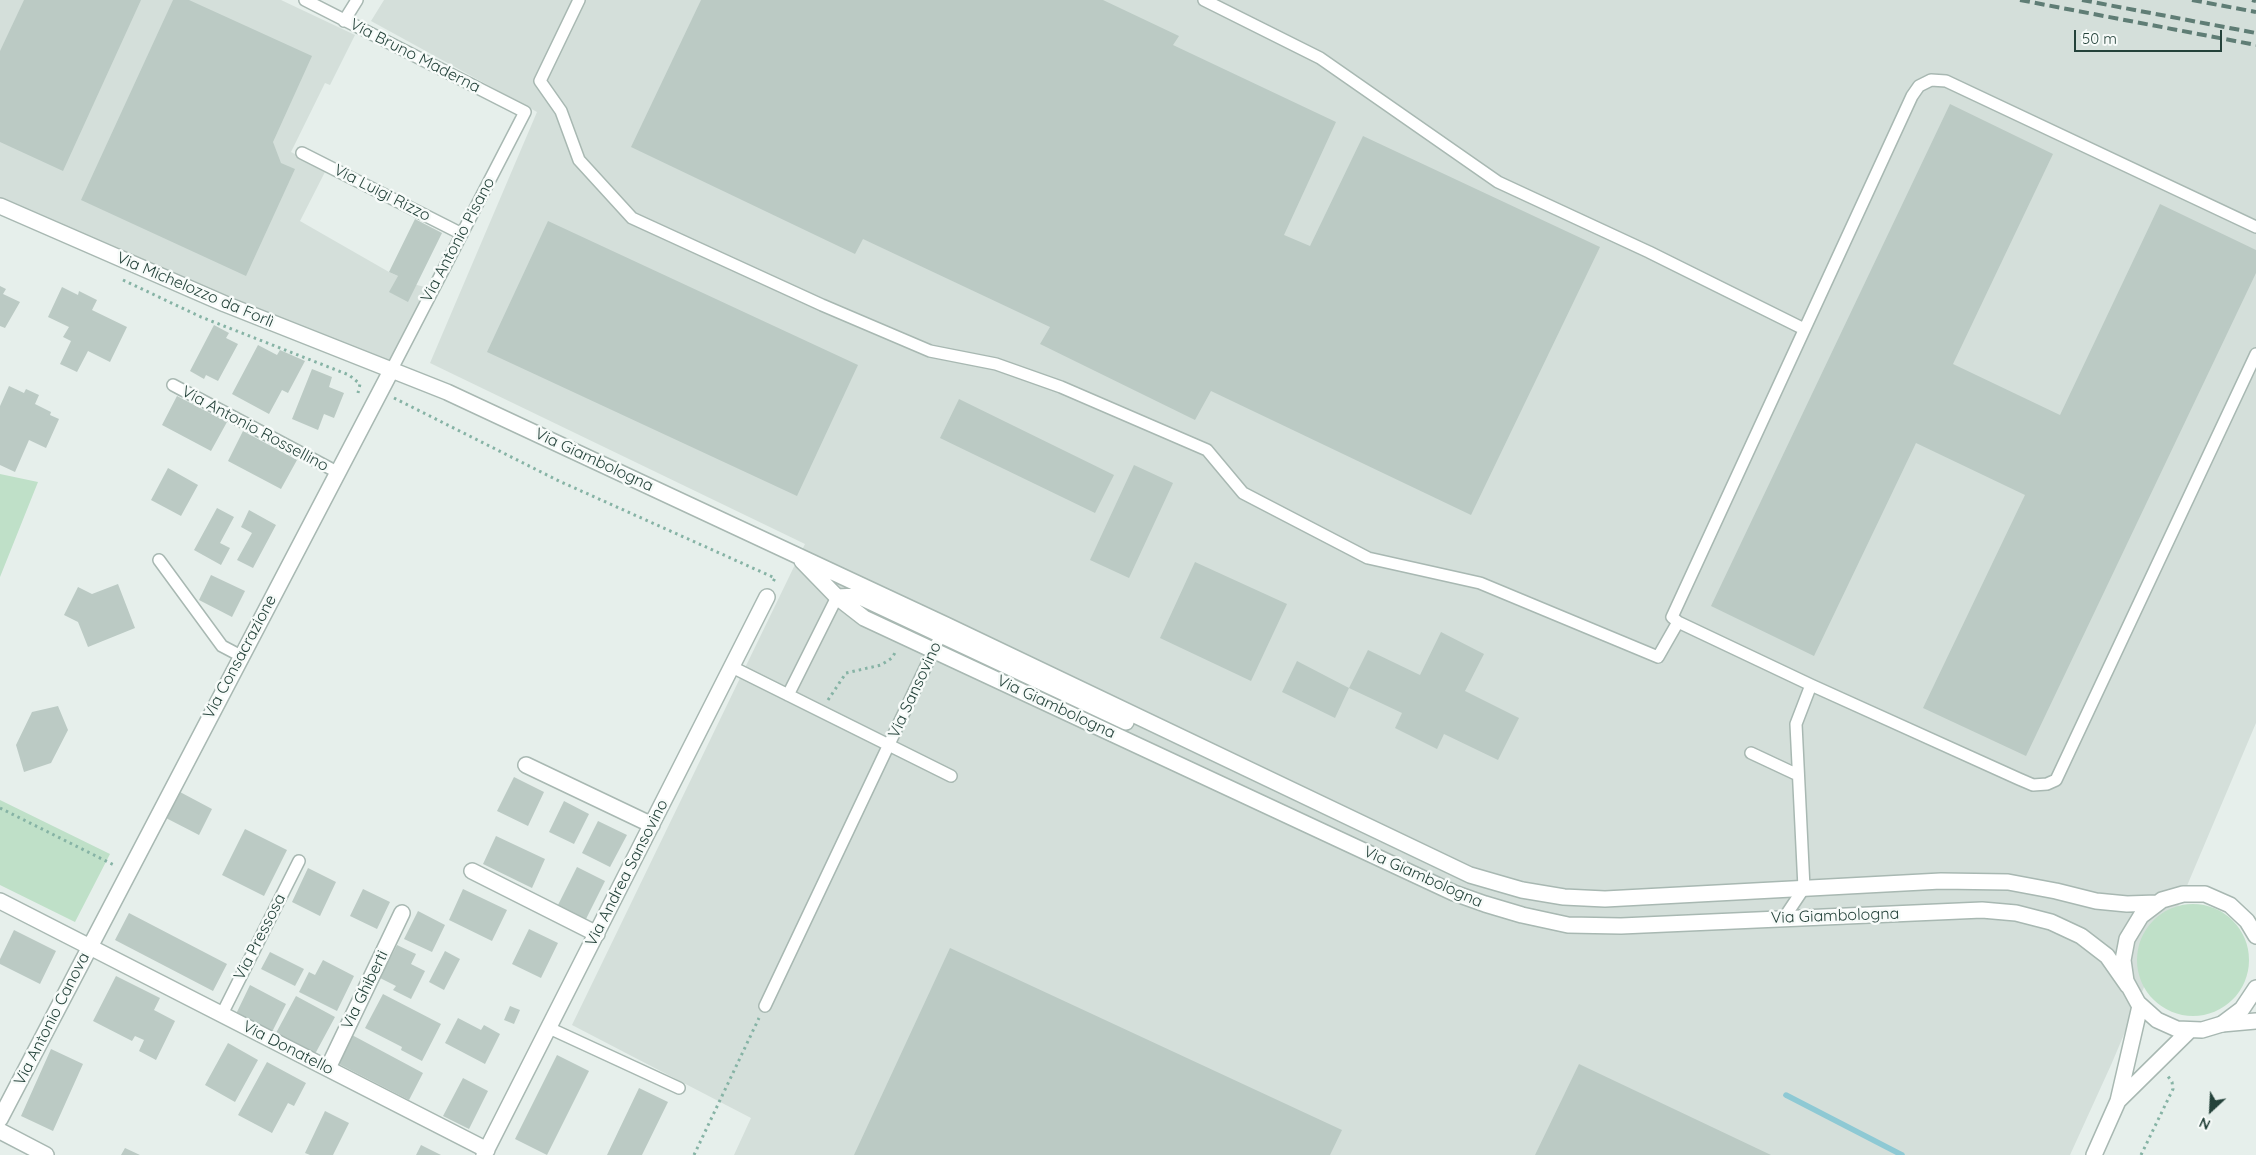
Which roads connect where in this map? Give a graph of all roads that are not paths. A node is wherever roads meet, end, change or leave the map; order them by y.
1 (304, 0) edge
2 (357, 0) edge
3 (579, 0) edge
4 (1204, 0) edge
5 (344, 21) junction
6 (525, 112) joint
7 (302, 152) dead end
8 (0, 206) edge
9 (2256, 227) edge
10 (462, 234) junction
11 (1804, 329) junction
12 (2256, 354) edge
13 (392, 369) junction
14 (173, 385) dead end
15 (337, 472) junction
16 (794, 554) junction
17 (159, 560) dead end
18 (767, 597) road end
19 (837, 597) junction
20 (1678, 622) junction
21 (941, 635) junction
22 (934, 650) junction
23 (241, 656) junction
24 (732, 667) junction
25 (1811, 685) junction
26 (788, 695) junction
27 (1090, 706) junction
28 (1092, 724) junction
29 (888, 745) junction
30 (1751, 754) dead end
31 (526, 764) dead end
32 (1798, 775) junction
33 (951, 776) dead end
34 (1271, 780) junction
35 (652, 825) junction
36 (299, 861) dead end
37 (472, 871) dead end
38 (1804, 888) junction
39 (0, 901) edge
40 (2157, 903) junction
41 (402, 913) dead end
42 (1784, 918) junction
43 (597, 934) junction
44 (2256, 936) edge
45 (89, 946) junction
46 (2128, 986) junction
47 (2256, 988) edge
48 (765, 1006) road end
49 (2140, 1006) junction
50 (222, 1014) junction
51 (2256, 1020) edge
52 (2222, 1024) junction
53 (549, 1028) junction
54 (2190, 1030) junction
55 (328, 1068) junction
56 (679, 1088) dead end
57 (2118, 1101) junction
58 (0, 1119) edge
59 (0, 1132) edge
60 (486, 1152) edge
61 (46, 1155) edge
62 (2094, 1155) edge

1 - 5 lane, Via Bruno Maderna
2 - 5 lane
3 - 20 lane
4 - 11 lane
5 - 6 lane, Via Bruno Maderna
6 - 10 lane, Via Antonio Pisano
7 - 10 lane, Via Luigi Rizzo
8 - 13 street, Via Michelozzo da Forlì
9 - 11 lane
10 - 13 lane, Via Antonio Pisano
11 - 20 lane
12 - 25 lane
13 - 15 street, Via Consacrazione
13 - 16 street, Via Giambologna
14 - 15 lane, Via Antonio Rossellino
15 - 23 street, Via Consacrazione
16 - 19 street, Via Giambologna
16 - 34 street, Via Giambologna
17 - 23 lane
18 - 24 street, Via Andrea Sansovino
19 - 21 street, Via Giambologna
19 - 22 street, Via Giambologna
19 - 26 lane
20 - 25 lane
21 - 22 lane, Via Sansovino
21 - 27 street, Via Giambologna
22 - 28 street, Via Giambologna
22 - 29 lane, Via Sansovino
23 - 45 street, Via Consacrazione
24 - 26 lane, Via Sansovino
24 - 35 street, Via Andrea Sansovino
25 - 32 lane
26 - 29 lane, Via Sansovino
27 - 28 lane
27 - 34 street, Via Giambologna
28 - 42 street, Via Giambologna
29 - 33 lane, Via Sansovino
29 - 48 lane
30 - 32 lane
31 - 35 street
32 - 38 lane
34 - 38 street, Via Giambologna
35 - 43 street, Via Andrea Sansovino
36 - 50 lane, Via Pressosa
37 - 43 street
38 - 40 street, Via Giambologna
38 - 42 lane
39 - 45 street, Via Donatello
40 - 44 street
40 - 46 street
41 - 55 street, Via Ghiberti
42 - 46 street, Via Giambologna
43 - 53 street, Via Andrea Sansovino
45 - 50 street, Via Donatello
45 - 58 street, Via Antonio Canova
46 - 49 street, Via Giambologna
47 - 52 street
49 - 54 street
49 - 57 street
50 - 55 street, Via Donatello
51 - 52 street
52 - 54 street
53 - 56 lane
53 - 60 street, Via Andrea Sansovino
54 - 57 street
55 - 60 street, Via Donatello
57 - 62 street
59 - 61 street

